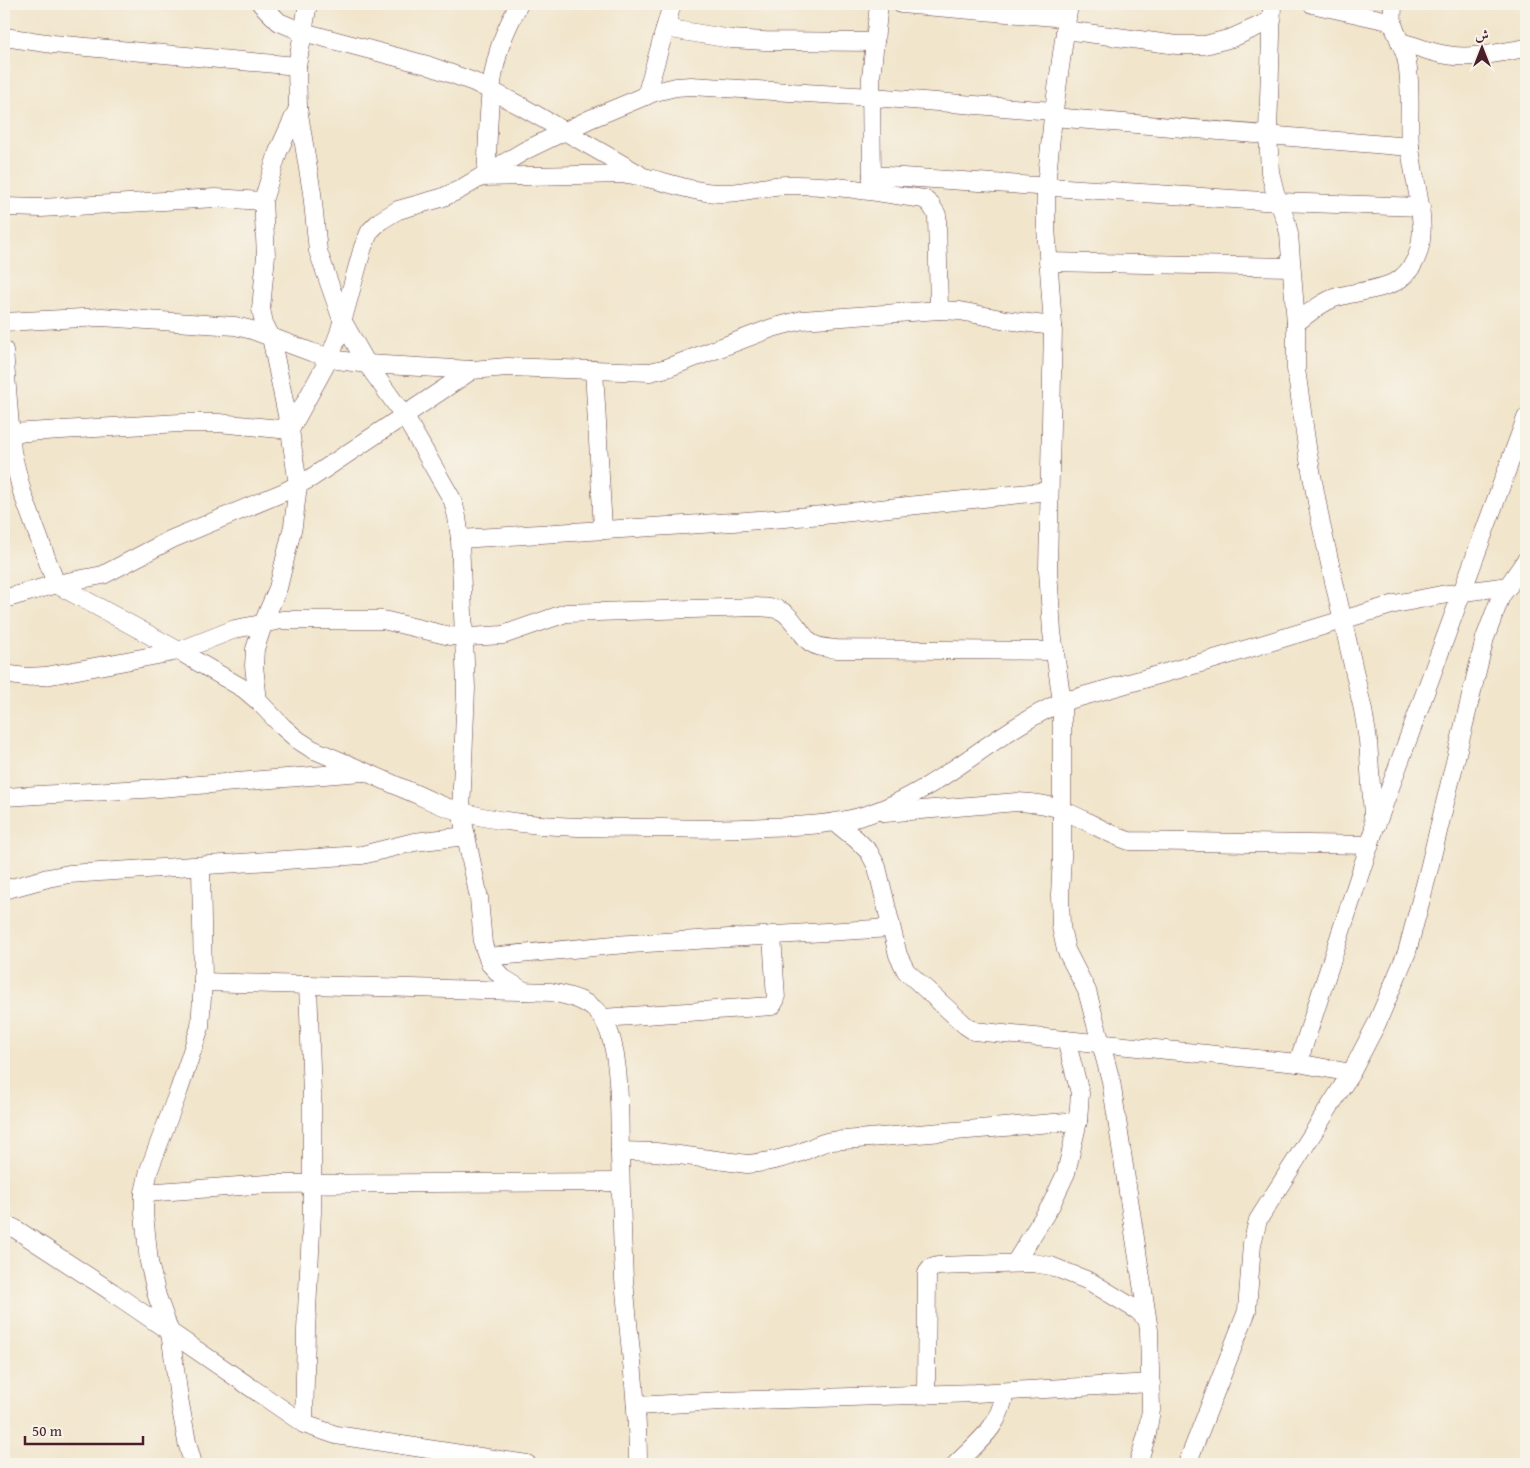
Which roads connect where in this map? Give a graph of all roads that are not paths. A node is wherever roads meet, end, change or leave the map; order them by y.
1 (261, 4) edge
2 (308, 4) edge
3 (519, 4) edge
4 (672, 4) edge
5 (879, 4) edge
6 (901, 4) edge
7 (1312, 4) edge
8 (1393, 4) edge
9 (1272, 12) edge
10 (1066, 17) edge
11 (1393, 22) junction
12 (665, 28) junction
13 (303, 32) junction
14 (4, 37) edge
15 (875, 42) junction
16 (1400, 42) junction
17 (1526, 48) edge
18 (297, 66) junction
19 (492, 91) junction
20 (646, 96) junction
21 (872, 97) junction
22 (298, 108) junction
23 (1053, 114) junction
24 (565, 131) junction
25 (1268, 136) junction
26 (1410, 147) junction
27 (641, 175) junction
28 (483, 176) junction
29 (872, 183) junction
30 (1046, 186) junction
31 (263, 201) junction
32 (1279, 202) junction
33 (4, 206) edge
34 (1421, 207) junction
35 (1048, 262) junction
36 (1291, 267) junction
37 (939, 310) junction
38 (342, 320) junction
39 (4, 322) edge
40 (1296, 323) junction
41 (1053, 326) junction
42 (271, 337) junction
43 (4, 350) edge
44 (330, 357) junction
45 (366, 364) junction
46 (472, 370) junction
47 (594, 370) junction
48 (405, 417) junction
49 (1526, 418) edge
50 (290, 430) junction
51 (11, 433) junction
52 (8, 453) edge
53 (298, 485) junction
54 (1049, 491) junction
55 (603, 529) junction
56 (460, 539) junction
57 (1526, 560) edge
58 (56, 584) junction
59 (1509, 586) junction
60 (1462, 592) junction
61 (4, 599) edge
62 (1342, 620) junction
63 (264, 623) junction
64 (464, 637) junction
65 (179, 651) junction
66 (1055, 651) junction
67 (4, 674) edge
68 (258, 701) junction
69 (1062, 702) junction
70 (366, 772) junction
71 (4, 797) edge
72 (1062, 810) junction
73 (461, 812) junction
74 (869, 814) junction
75 (836, 823) junction
76 (466, 836) junction
77 (1372, 838) junction
78 (201, 866) junction
79 (4, 890) edge
80 (891, 928) junction
81 (772, 935) junction
82 (488, 957) junction
83 (203, 982) junction
84 (308, 985) junction
85 (524, 991) junction
86 (603, 1018) junction
87 (1066, 1040) junction
88 (1101, 1043) junction
89 (1298, 1063) junction
90 (1351, 1073) junction
91 (1078, 1121) junction
92 (620, 1151) junction
93 (620, 1182) junction
94 (312, 1184) junction
95 (144, 1192) junction
96 (4, 1224) edge
97 (1015, 1264) junction
98 (1147, 1319) junction
99 (170, 1332) junction
100 (1151, 1383) junction
101 (1005, 1392) junction
102 (926, 1395) junction
103 (636, 1406) junction
104 (304, 1424) junction
105 (193, 1464) edge
106 (527, 1464) edge
107 (638, 1464) edge
108 (956, 1464) edge
109 (1138, 1464) edge
110 (1187, 1464) edge

1 - 13 street
2 - 13 street
3 - 19 street
4 - 12 street
5 - 15 street
6 - 10 street
7 - 11 street
8 - 11 street
9 - 10 street
9 - 25 street
10 - 23 street
11 - 16 street
12 - 15 street
12 - 20 street
13 - 18 street
13 - 19 street
14 - 18 street
15 - 21 street
16 - 17 street
16 - 26 street
18 - 22 street
19 - 24 street
19 - 28 street
20 - 21 street
20 - 24 street
21 - 23 street
21 - 29 street
22 - 31 street
22 - 38 street
23 - 25 street
23 - 30 street
24 - 27 street
24 - 28 street
25 - 26 street
25 - 32 street
26 - 34 street
27 - 28 street
27 - 29 street
28 - 38 street
29 - 30 street
29 - 37 street
30 - 32 street
30 - 35 street
31 - 33 street
31 - 42 street
32 - 34 street
32 - 36 street
34 - 40 street
35 - 36 street
35 - 41 street
36 - 40 street
37 - 41 street
37 - 47 street
38 - 44 street
38 - 45 street
39 - 42 street
40 - 62 street
41 - 54 street
42 - 44 street
42 - 50 street
43 - 51 street
44 - 45 street
44 - 50 street
45 - 46 street
45 - 48 street
46 - 47 street
46 - 48 street
47 - 55 street
48 - 53 street
48 - 56 street
49 - 60 street
50 - 51 street
50 - 53 street
51 - 52 street
52 - 58 street
53 - 58 street
53 - 63 street
54 - 55 street
54 - 66 street
55 - 56 street
56 - 64 street
57 - 59 street
58 - 61 street
58 - 65 street
59 - 60 street
59 - 90 street
60 - 62 street
60 - 77 street
62 - 69 street
62 - 77 street
63 - 64 street
63 - 65 street
63 - 68 street
64 - 66 street
64 - 73 street
65 - 67 street
65 - 68 street
66 - 69 street
68 - 70 street
69 - 72 street
69 - 74 street
70 - 71 street
70 - 73 street
72 - 74 street
72 - 77 street
72 - 88 street
73 - 75 street
73 - 76 street
74 - 75 street
75 - 80 street
76 - 78 street
76 - 82 street
77 - 89 street
78 - 79 street
78 - 83 street
80 - 81 street
80 - 87 street
81 - 82 street
81 - 86 street
82 - 85 street
83 - 84 street
83 - 95 street
84 - 85 street
84 - 94 street
85 - 86 street
86 - 92 street
87 - 88 street
87 - 91 street
88 - 89 street
88 - 98 street
89 - 90 street
90 - 110 street
91 - 92 street
91 - 97 street
92 - 93 street
93 - 94 street
93 - 103 street
94 - 95 street
94 - 104 street
95 - 99 street
96 - 99 street
97 - 98 street
97 - 102 street
98 - 100 street
99 - 104 street
99 - 105 street
100 - 101 street
100 - 109 street
101 - 102 street
101 - 108 street
102 - 103 street
103 - 107 street
104 - 106 street

